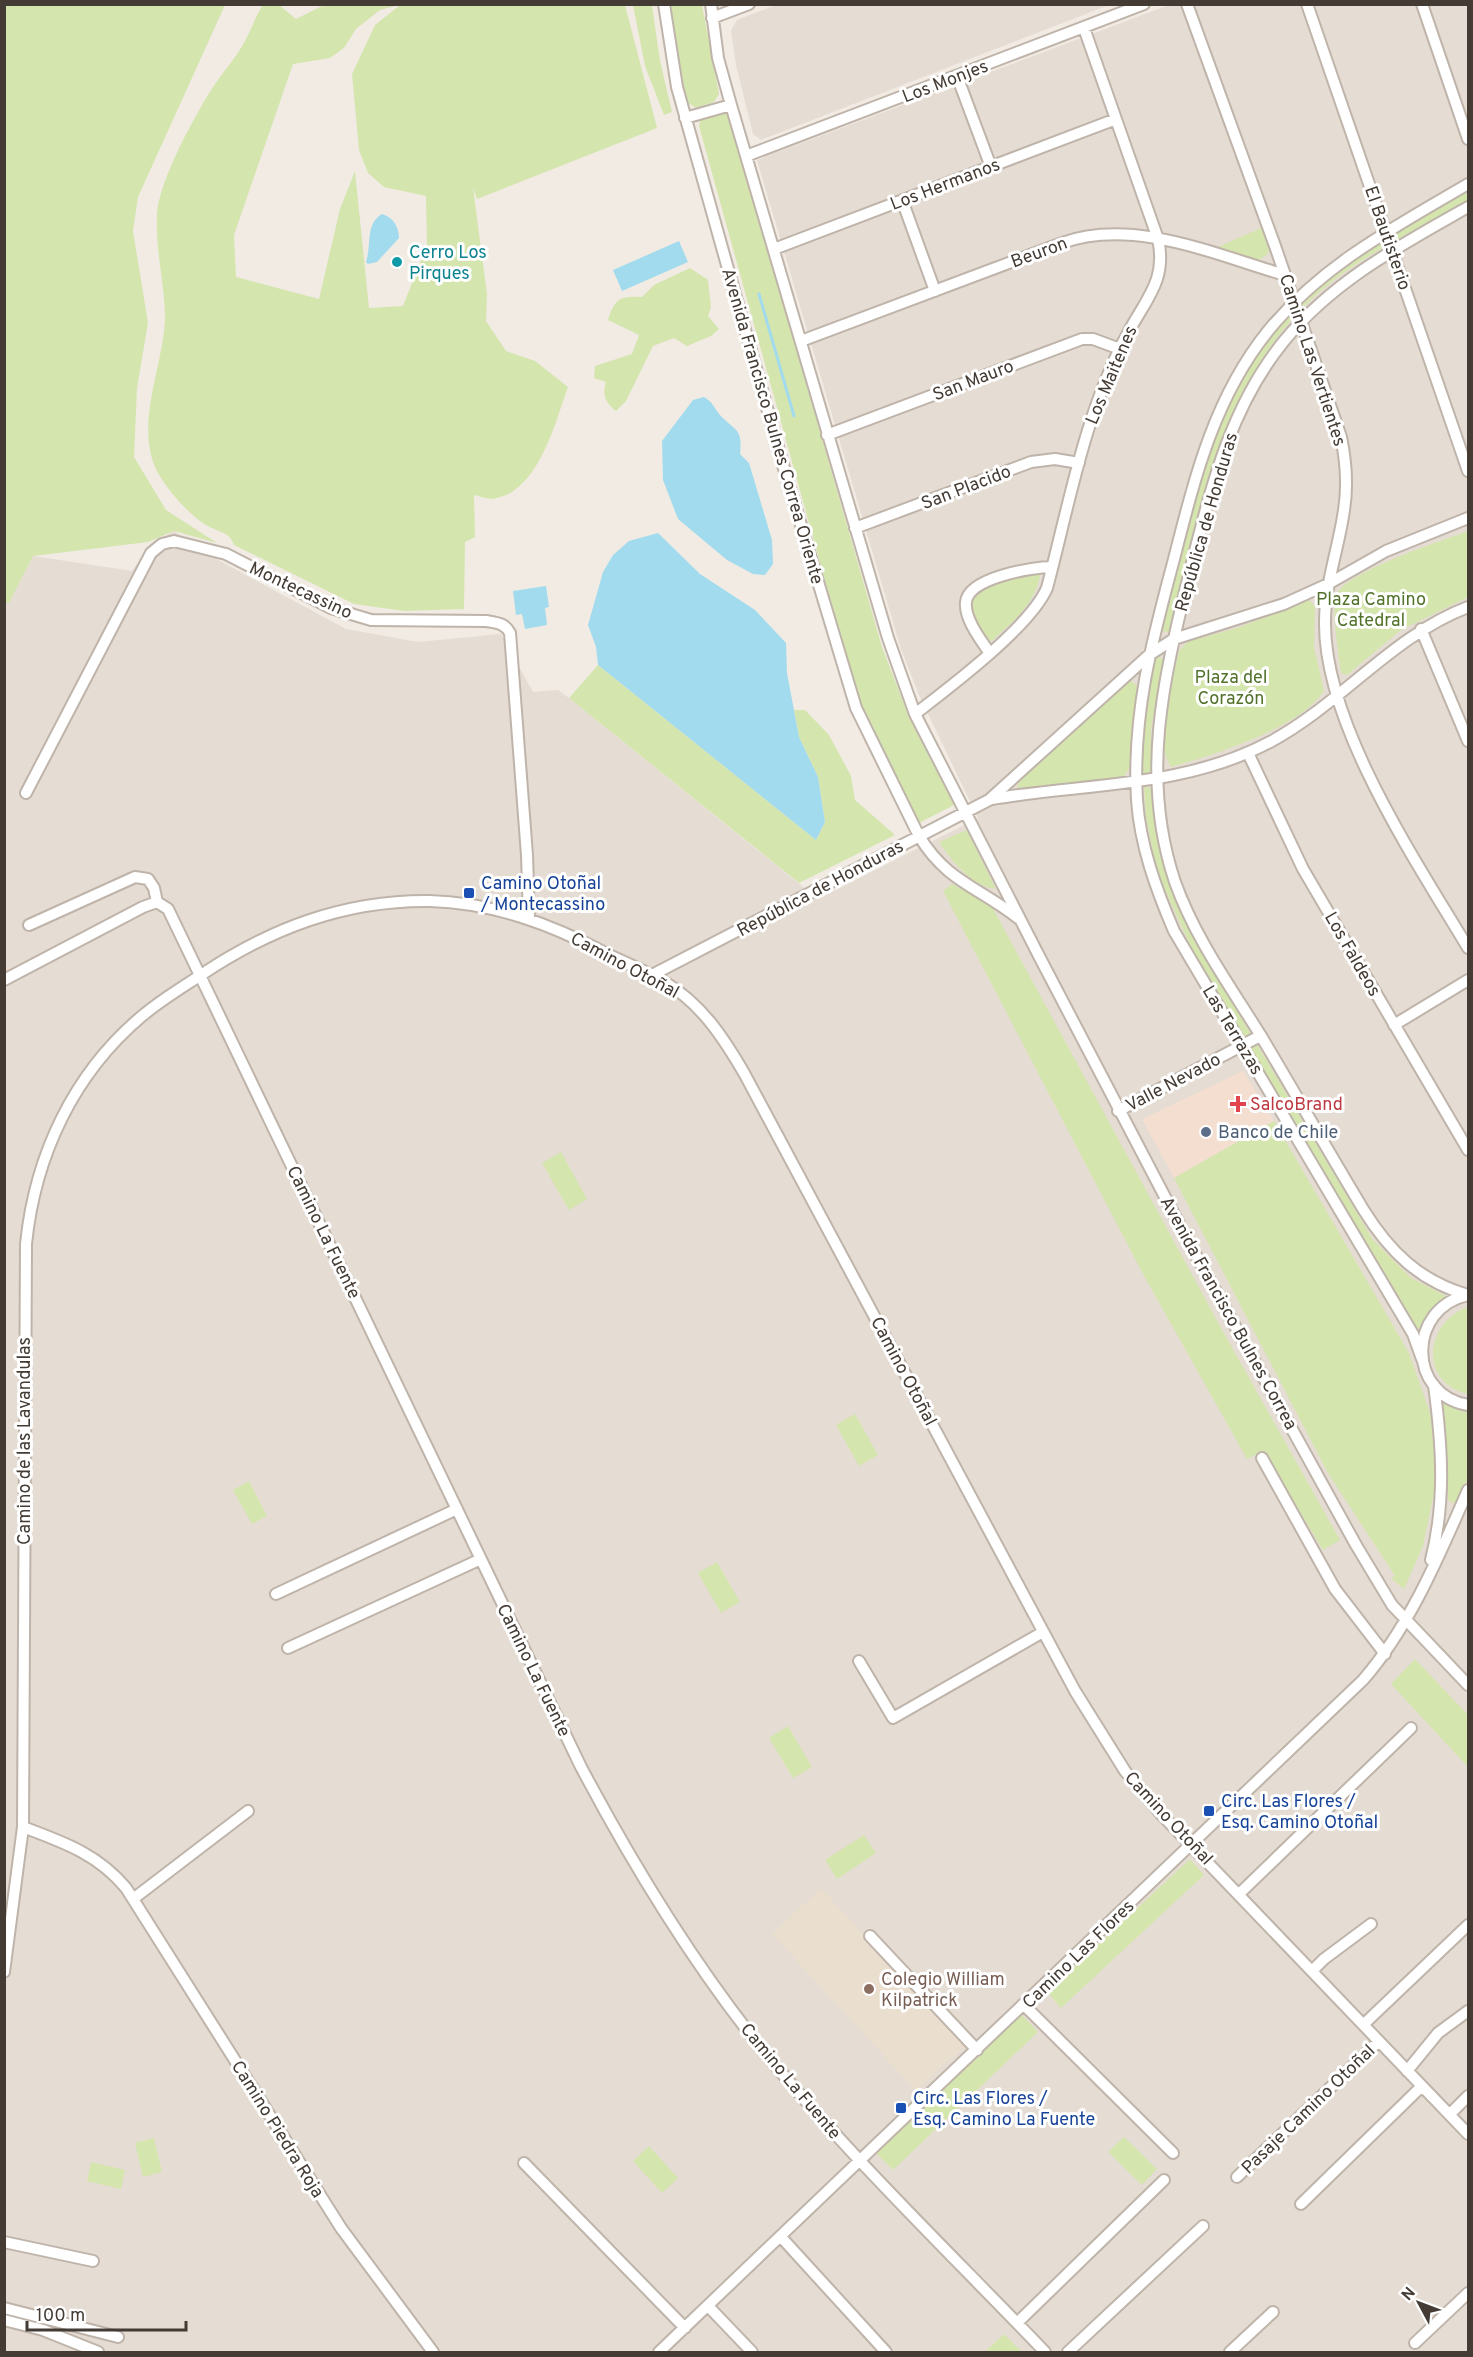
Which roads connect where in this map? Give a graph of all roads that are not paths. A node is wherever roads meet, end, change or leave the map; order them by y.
1 (664, 4) edge
2 (711, 4) edge
3 (749, 4) edge
4 (1144, 4) edge
5 (1187, 4) edge
6 (1307, 4) edge
7 (1422, 4) edge
8 (712, 18) junction
9 (1084, 28) junction
10 (957, 76) junction
11 (730, 105) junction
12 (686, 118) junction
13 (1116, 119) junction
14 (1468, 139) edge
15 (746, 156) junction
16 (991, 166) junction
17 (1468, 184) edge
18 (902, 200) junction
19 (1468, 207) edge
20 (1385, 232) junction
21 (1158, 239) junction
22 (774, 249) junction
23 (1392, 250) junction
24 (1285, 274) junction
25 (935, 291) junction
26 (1294, 302) junction
27 (1301, 321) junction
28 (801, 341) junction
29 (1119, 349) junction
30 (827, 435) junction
31 (1079, 463) junction
32 (1468, 471) edge
33 (1194, 481) junction
34 (1212, 486) junction
35 (1468, 518) edge
36 (855, 528) junction
37 (1052, 567) junction
38 (1328, 584) junction
39 (1468, 607) edge
40 (1421, 629) junction
41 (1174, 639) junction
42 (989, 652) junction
43 (1149, 655) junction
44 (1337, 698) junction
45 (915, 714) junction
46 (1468, 741) edge
47 (1248, 753) junction
48 (1157, 780) junction
49 (1136, 781) junction
50 (26, 793) dead end
51 (988, 800) junction
52 (966, 811) junction
53 (919, 836) junction
54 (1175, 882) junction
55 (1157, 888) junction
56 (157, 902) junction
57 (529, 918) junction
58 (1020, 920) junction
59 (29, 925) dead end
60 (1468, 948) edge
61 (201, 975) junction
62 (652, 975) junction
63 (4, 980) edge
64 (1468, 980) edge
65 (1394, 1025) junction
66 (1260, 1036) junction
67 (1242, 1046) junction
68 (1118, 1111) junction
69 (1468, 1150) edge
70 (1343, 1175) junction
71 (1325, 1185) junction
72 (1468, 1295) edge
73 (1422, 1359) junction
74 (1434, 1385) junction
75 (1468, 1406) edge
76 (1262, 1458) dead end
77 (1468, 1490) edge
78 (457, 1509) junction
79 (481, 1559) junction
80 (1423, 1587) junction
81 (276, 1594) dead end
82 (1405, 1620) junction
83 (1043, 1632) junction
84 (288, 1648) dead end
85 (1385, 1653) junction
86 (859, 1661) dead end
87 (1468, 1685) edge
88 (1411, 1728) dead end
89 (248, 1811) dead end
90 (23, 1827) junction
91 (1192, 1845) junction
92 (1240, 1893) junction
93 (133, 1899) junction
94 (1371, 1924) dead end
95 (1468, 1925) edge
96 (870, 1936) dead end
97 (1312, 1971) junction
98 (4, 1972) edge
99 (1024, 2005) junction
100 (1468, 2011) edge
101 (1364, 2025) junction
102 (1379, 2042) junction
103 (977, 2050) junction
104 (1407, 2071) junction
105 (1422, 2086) junction
106 (1468, 2096) edge
107 (1450, 2114) junction
108 (1468, 2134) edge
109 (1173, 2153) dead end
110 (862, 2161) junction
111 (524, 2163) dead end
112 (1237, 2177) dead end
113 (1164, 2180) dead end
114 (1300, 2204) dead end
115 (1203, 2226) dead end
116 (781, 2238) junction
117 (4, 2242) edge
118 (93, 2261) dead end
119 (1468, 2293) edge
120 (708, 2306) junction
121 (4, 2308) edge
122 (1273, 2312) dead end
123 (4, 2320) edge
124 (1017, 2323) junction
125 (685, 2328) junction
126 (118, 2337) dead end
127 (1415, 2343) dead end
128 (98, 2352) edge
129 (433, 2352) edge
130 (660, 2352) edge
131 (752, 2352) edge
132 (886, 2352) edge
133 (1045, 2352) edge
134 (1068, 2352) edge
135 (1230, 2352) edge

1 - 12 street, Avenida Francisco Bulnes Correa Oriente
2 - 8 street
3 - 8 street
4 - 9 street, Los Monjes
5 - 24 street, Camino Las Vertientes
6 - 20 street, El Bautisterio
7 - 14 street
8 - 11 street
9 - 10 street, Los Monjes
9 - 13 street, Los Maitenes
10 - 15 street, Los Monjes
10 - 16 street
11 - 12 street
11 - 15 street
12 - 53 street, Avenida Francisco Bulnes Correa Oriente
13 - 16 street, Los Hermanos
13 - 21 street, Los Maitenes
15 - 22 street
16 - 18 street, Los Hermanos
17 - 20 street, República de Honduras
18 - 22 street, Los Hermanos
18 - 25 street
19 - 23 street, República de Honduras
20 - 23 street, El Bautisterio
20 - 26 street, República de Honduras
21 - 24 street, Beuron
21 - 25 street, Beuron
21 - 29 street, Los Maitenes
22 - 28 street
23 - 27 street, República de Honduras
23 - 32 street, El Bautisterio
24 - 26 street, Camino Las Vertientes
25 - 28 street, Beuron
26 - 27 street, Camino Las Vertientes
26 - 33 street, República de Honduras
27 - 34 street, República de Honduras
27 - 38 street, Camino Las Vertientes
28 - 30 street
29 - 30 street, San Mauro
29 - 31 street, Los Maitenes
30 - 36 street
31 - 36 street, San Placido
31 - 37 street, Los Maitenes
33 - 34 street
33 - 43 street, República de Honduras
34 - 41 street, República de Honduras
35 - 38 street
36 - 45 street
37 - 42 street, Los Maitenes
37 - 42 street
38 - 41 street
38 - 44 street, Camino Las Vertientes
39 - 40 street
40 - 44 street
40 - 46 street
41 - 43 street
41 - 48 street, República de Honduras
42 - 45 street, Los Maitenes
43 - 49 street, República de Honduras
43 - 51 street, República de Honduras
44 - 47 street
44 - 60 street, Camino Las Vertientes
45 - 52 street
47 - 48 street
47 - 65 street, Los Faldeos
48 - 49 street, República de Honduras
48 - 54 street, Las Terrazas
49 - 51 street, República de Honduras
49 - 55 street, Las Terrazas
50 - 57 street, Montecassino
51 - 52 street, República de Honduras
52 - 53 street, República de Honduras
52 - 58 street, Avenida Francisco Bulnes Correa
53 - 58 street, Avenida Francisco Bulnes Correa
53 - 62 street, República de Honduras
54 - 55 street
54 - 66 street, Las Terrazas
55 - 67 street, Las Terrazas
56 - 59 street, Camino La Fuente
56 - 61 street, Camino La Fuente
56 - 63 street
57 - 61 street, Camino Otoñal
57 - 62 street, Camino Otoñal
58 - 68 street, Avenida Francisco Bulnes Correa
61 - 78 street, Camino La Fuente
61 - 90 street, Camino de las Lavandulas
62 - 83 street, Camino Otoñal
64 - 65 street
65 - 69 street, Los Faldeos
66 - 67 street, Valle Nevado
66 - 70 street, Las Terrazas
67 - 68 street, Valle Nevado
67 - 71 street, Las Terrazas
68 - 82 street, Avenida Francisco Bulnes Correa
70 - 71 street
70 - 72 street, Las Terrazas
71 - 73 street, Las Terrazas
72 - 73 street
73 - 74 street, Las Terrazas
74 - 75 street
74 - 80 street, Camino Las Flores
76 - 85 street
77 - 80 street, Camino Las Flores
78 - 79 street, Camino La Fuente
78 - 81 street
79 - 84 street
79 - 110 street, Camino La Fuente
80 - 82 street, Camino Las Flores
82 - 85 street, Camino Las Flores
82 - 87 street, Avenida Francisco Bulnes Correa
83 - 86 street
83 - 91 street, Camino Otoñal
85 - 91 street, Camino Las Flores
88 - 92 street
89 - 93 street
90 - 93 street, Camino Piedra Roja
90 - 98 street, Camino de las Lavandulas
91 - 92 street, Camino Otoñal
91 - 99 street, Camino Las Flores
92 - 97 street, Camino Otoñal
93 - 129 street, Camino Piedra Roja
94 - 97 street
95 - 101 street, Pasaje Camino Otoñal
96 - 103 street
97 - 101 street, Camino Otoñal
99 - 103 street, Camino Las Flores
99 - 109 street
100 - 104 street
101 - 102 street, Camino Otoñal
102 - 104 street, Camino Otoñal
102 - 112 street, Pasaje Camino Otoñal
103 - 110 street, Camino Las Flores
104 - 105 street, Camino Otoñal
105 - 107 street, Camino Otoñal
105 - 114 street
106 - 107 street
107 - 108 street, Camino Otoñal
110 - 116 street, Camino Las Flores
110 - 124 street, Camino La Fuente
111 - 125 street
113 - 124 street
115 - 134 street
116 - 120 street, Camino Las Flores
116 - 132 street
117 - 118 street
119 - 127 street
120 - 125 street, Camino Las Flores
120 - 131 street
121 - 126 street
122 - 135 street
123 - 128 street
124 - 133 street, Camino La Fuente
125 - 130 street, Camino Las Flores

